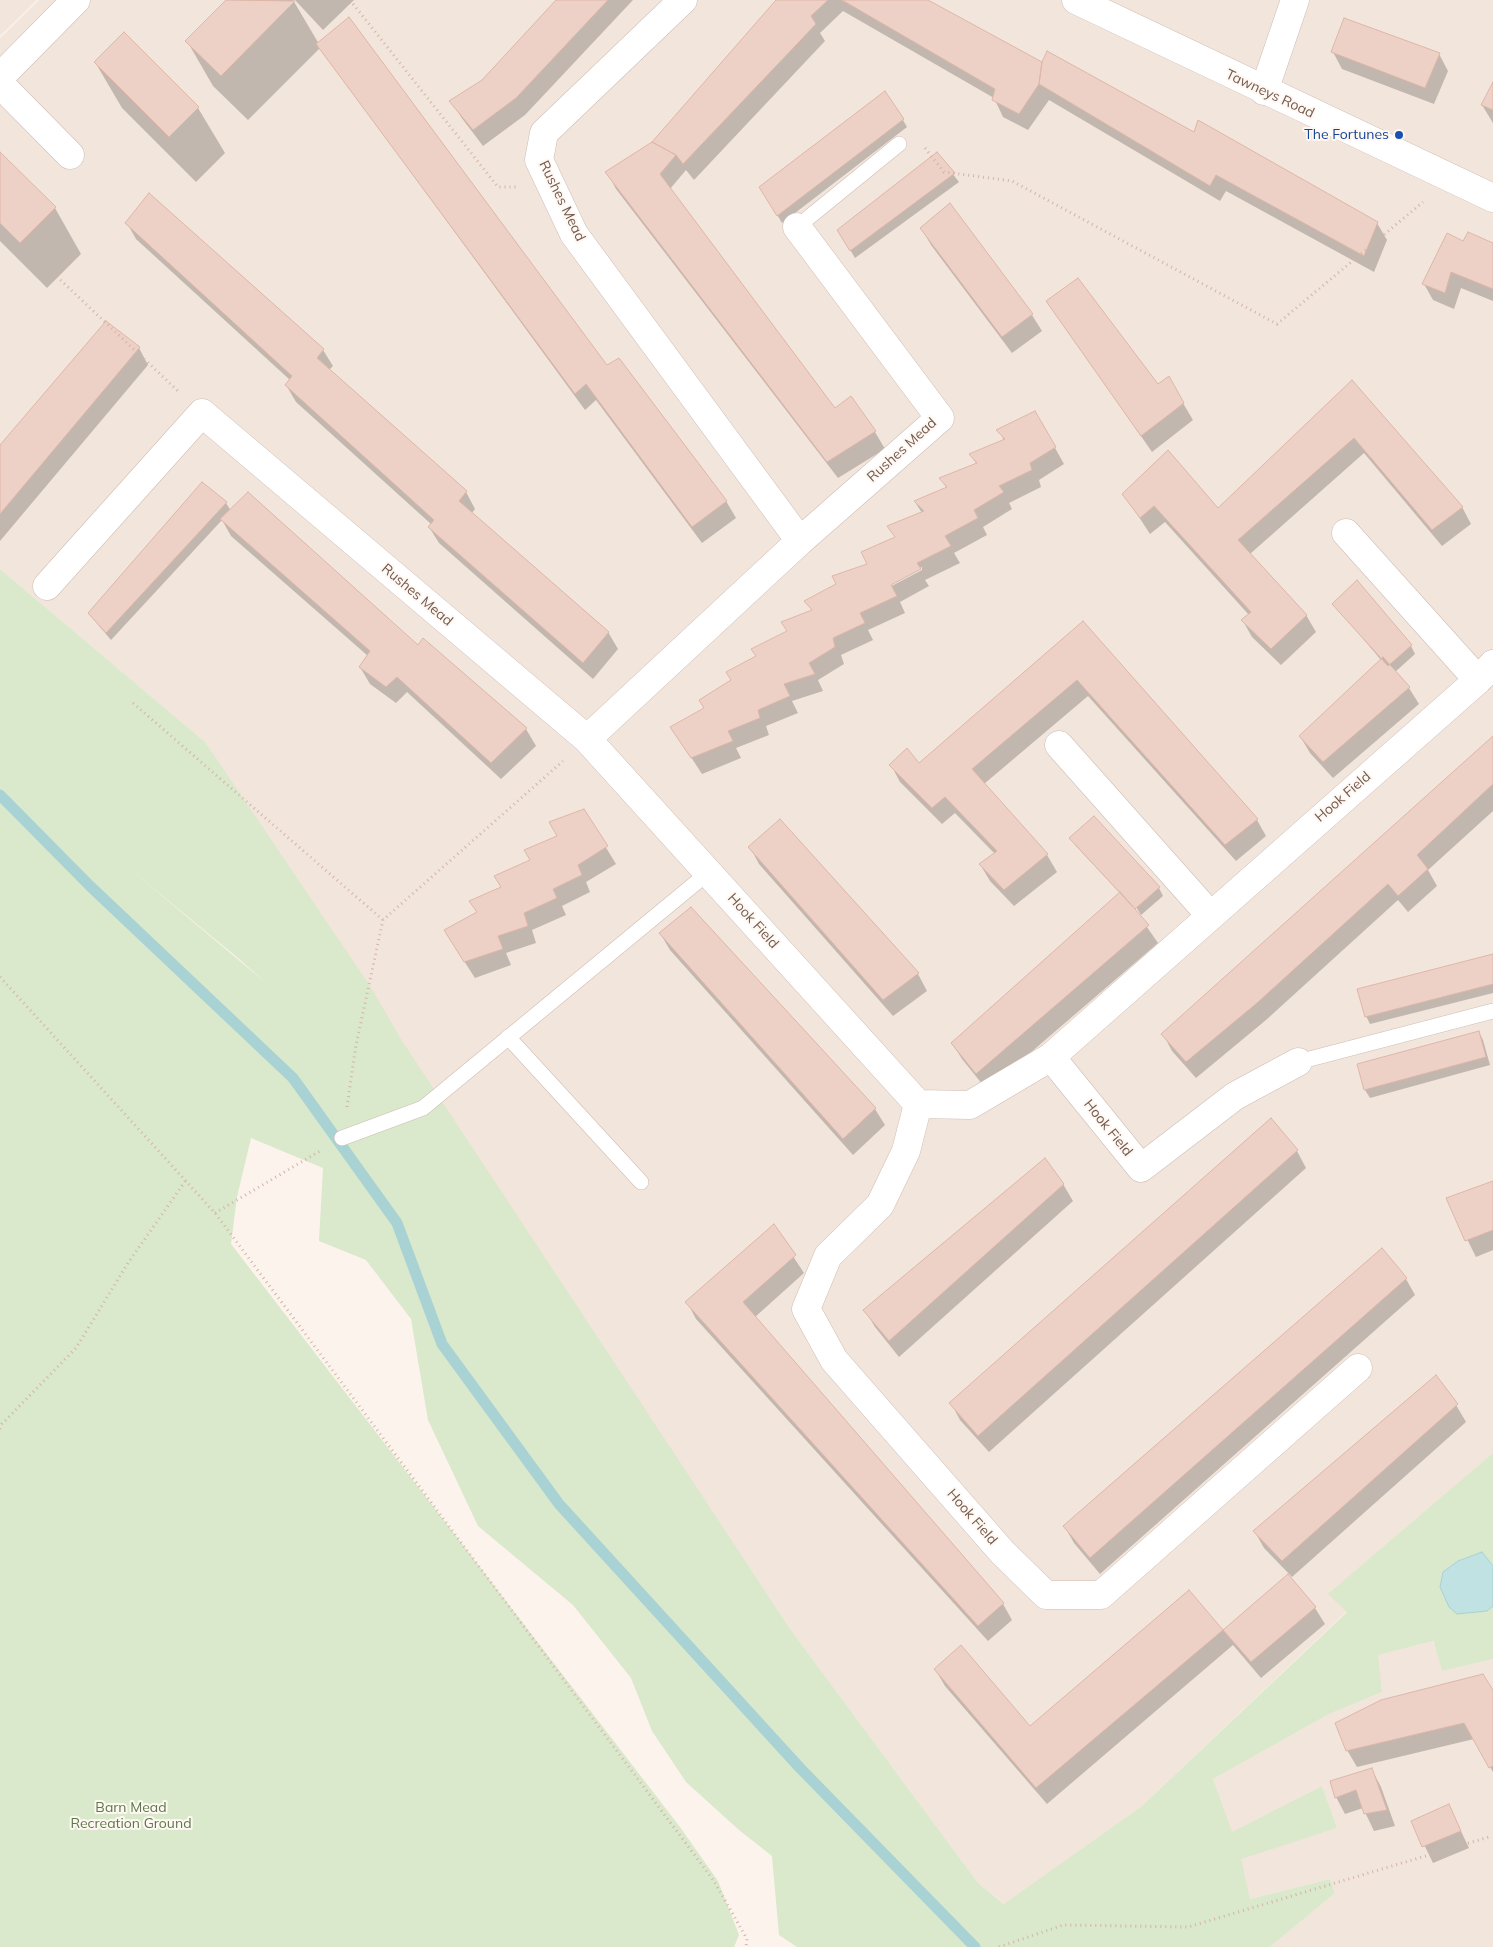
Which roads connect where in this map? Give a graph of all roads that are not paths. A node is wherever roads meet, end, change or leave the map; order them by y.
1 (76, 0) edge
2 (683, 0) edge
3 (1076, 0) edge
4 (1295, 0) edge
5 (0, 77) edge
6 (0, 84) edge
7 (1264, 91) junction
8 (900, 144) road end
9 (70, 155) dead end
10 (1493, 198) edge
11 (796, 227) joint
12 (1346, 533) dead end
13 (800, 541) junction
14 (46, 586) dead end
15 (1485, 672) edge
16 (587, 739) junction
17 (1059, 745) dead end
18 (709, 872) junction
19 (1210, 915) junction
20 (1493, 1011) edge
21 (508, 1037) junction
22 (1051, 1057) junction
23 (1298, 1062) joint
24 (918, 1104) junction
25 (342, 1138) road end
26 (641, 1182) dead end
27 (1358, 1368) dead end

1 - 5 street
2 - 13 street, Rushes Mead
3 - 7 street, Tawneys Road
4 - 7 street
6 - 9 street
7 - 10 street, Tawneys Road
8 - 11 lane
11 - 13 street, Rushes Mead
12 - 15 street, Hook Field
13 - 16 street, Rushes Mead
14 - 16 street, Rushes Mead
15 - 19 street, Hook Field
16 - 18 street, Hook Field
17 - 19 street
18 - 21 lane
18 - 24 street, Hook Field
19 - 22 street, Hook Field
20 - 23 lane
21 - 25 lane
21 - 26 lane
22 - 23 street, Hook Field
22 - 24 street, Hook Field
24 - 27 street, Hook Field

